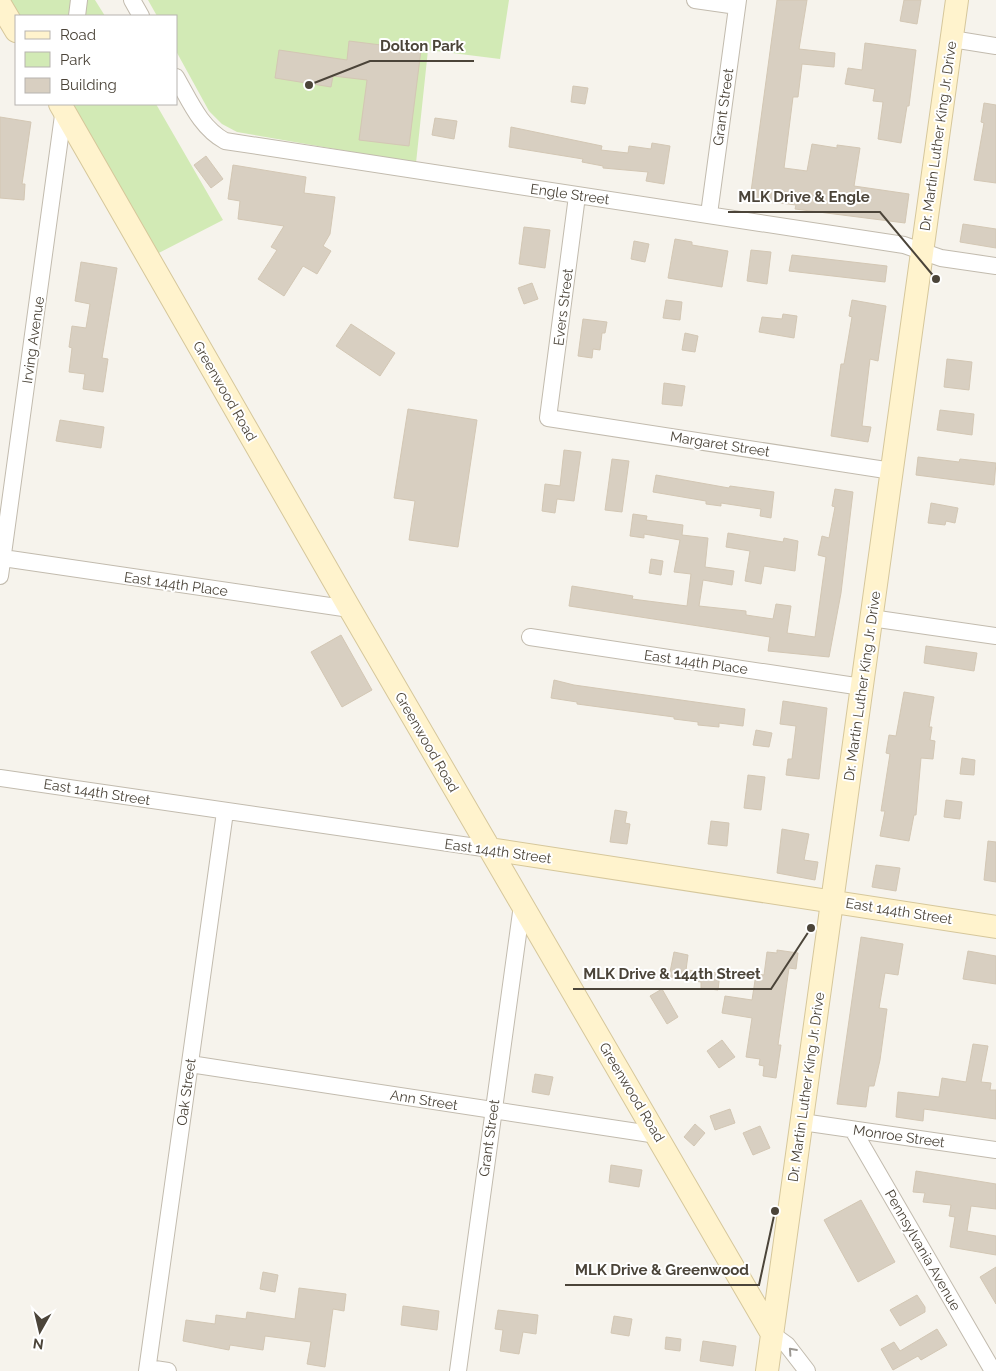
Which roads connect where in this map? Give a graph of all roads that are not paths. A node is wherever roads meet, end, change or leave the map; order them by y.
1 (79, 0) edge
2 (132, 0) edge
3 (695, 0) edge
4 (957, 0) edge
5 (738, 3) edge
6 (0, 4) edge
7 (77, 15) edge
8 (141, 15) edge
9 (15, 29) edge
10 (952, 39) junction
11 (996, 46) edge
12 (178, 80) edge
13 (63, 106) edge
14 (577, 196) junction
15 (709, 214) junction
16 (922, 252) junction
17 (996, 266) edge
18 (548, 418) joint
19 (892, 470) junction
20 (3, 558) junction
21 (0, 576) edge
22 (350, 610) junction
23 (872, 618) junction
24 (996, 636) edge
25 (530, 637) dead end
26 (862, 687) junction
27 (0, 778) edge
28 (225, 812) junction
29 (490, 849) junction
30 (832, 901) junction
31 (522, 905) junction
32 (996, 926) edge
33 (190, 1064) junction
34 (493, 1110) junction
35 (802, 1122) junction
36 (853, 1130) junction
37 (657, 1135) junction
38 (996, 1150) edge
39 (772, 1334) junction
40 (148, 1369) edge
41 (168, 1371) edge
42 (458, 1371) edge
43 (767, 1371) edge
44 (807, 1371) edge
45 (993, 1371) edge

1 - 7 street
2 - 8 street
3 - 5 street
4 - 10 street, Dr. Martin Luther King Jr. Drive
5 - 15 street, Grant Street
6 - 9 street
10 - 11 street
10 - 16 street, Dr. Martin Luther King Jr. Drive
12 - 14 street, Engle Street
13 - 20 street, Irving Avenue
13 - 22 street, Greenwood Road
14 - 15 street, Engle Street
14 - 18 street, Evers Street
15 - 16 street, Engle Street
16 - 17 street, Engle Street
16 - 19 street, Dr. Martin Luther King Jr. Drive
18 - 19 street, Margaret Street
19 - 23 street, Dr. Martin Luther King Jr. Drive
20 - 21 street, Irving Avenue
20 - 22 street, East 144th Place
22 - 29 street, Greenwood Road
23 - 24 street
23 - 26 street, Dr. Martin Luther King Jr. Drive
25 - 26 street, East 144th Place
26 - 30 street, Dr. Martin Luther King Jr. Drive
27 - 28 street, East 144th Street
28 - 29 street, East 144th Street
28 - 33 street, Oak Street
29 - 30 street, East 144th Street
29 - 31 street, Greenwood Road
30 - 32 street, East 144th Street
30 - 35 street, Dr. Martin Luther King Jr. Drive
31 - 34 street, Grant Street
31 - 37 street, Greenwood Road
33 - 34 street, Ann Street
33 - 40 street, Oak Street
34 - 37 street, Ann Street
34 - 42 street, Grant Street
35 - 36 street, Monroe Street
35 - 39 street, Dr. Martin Luther King Jr. Drive
36 - 38 street, Monroe Street
36 - 45 street, Pennsylvania Avenue
37 - 39 street, Greenwood Road
39 - 43 street, Dr. Martin Luther King Jr. Drive
44 -> 39 street, Greenwood Road
40 - 41 street

